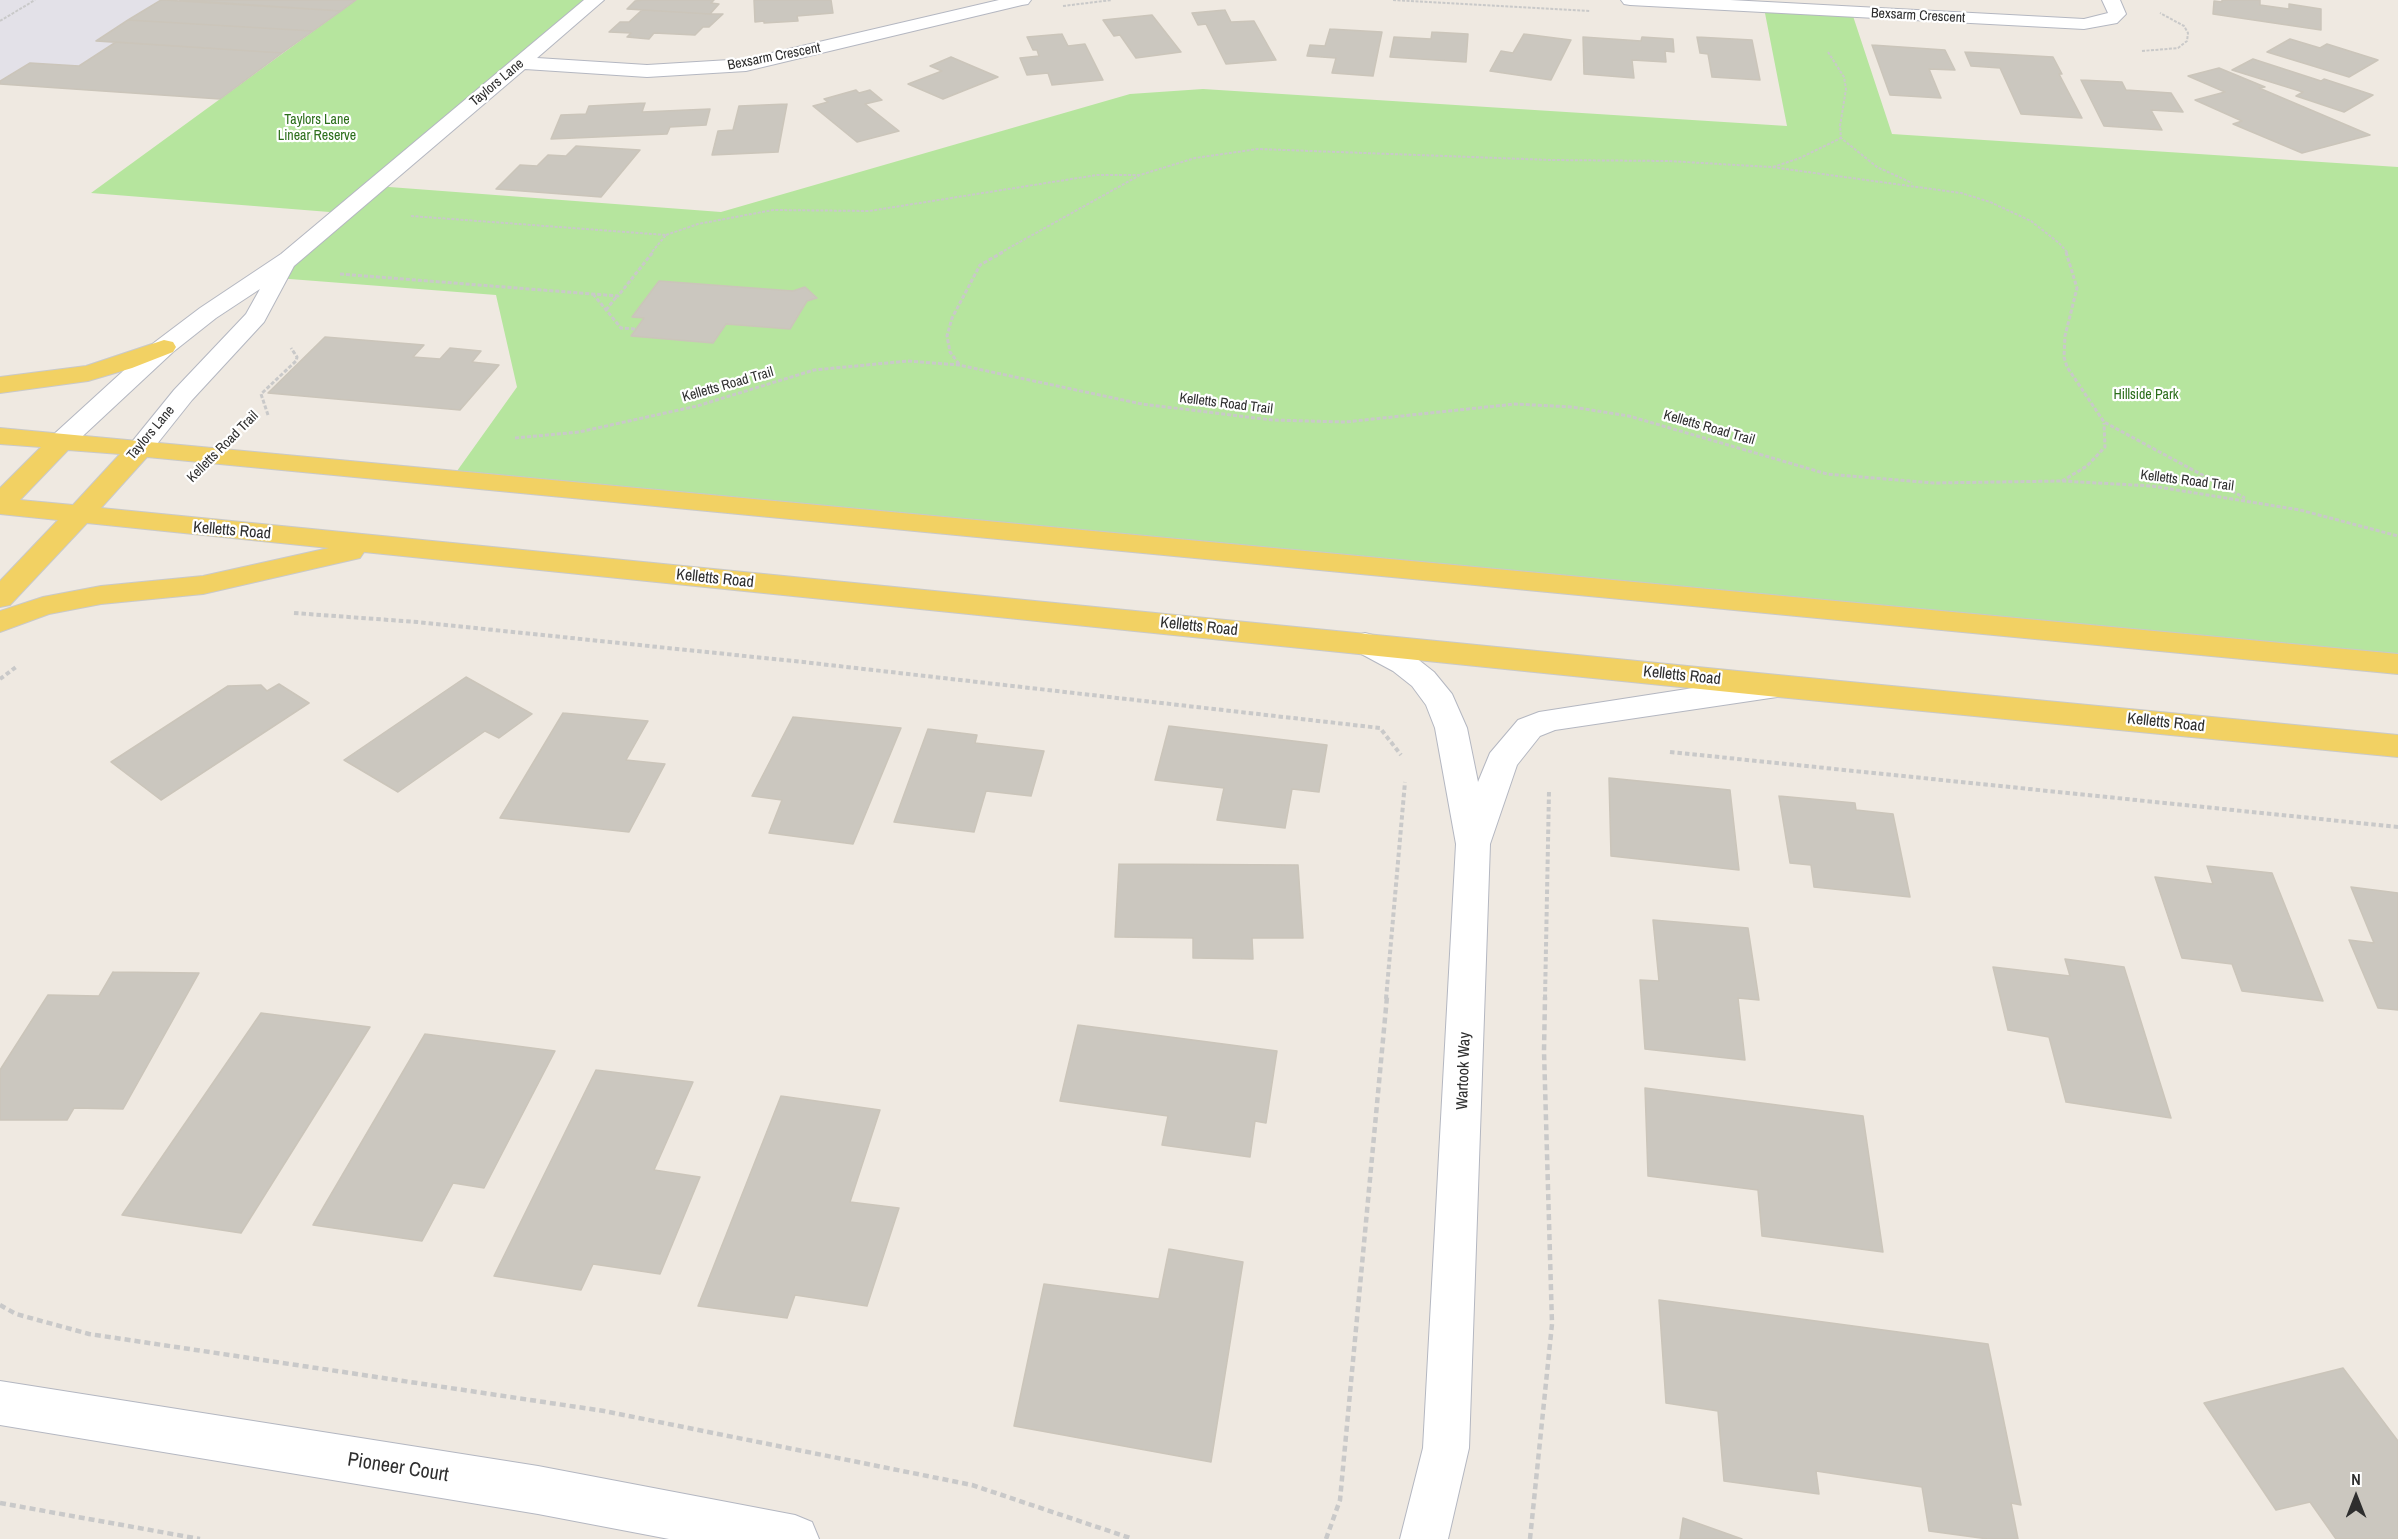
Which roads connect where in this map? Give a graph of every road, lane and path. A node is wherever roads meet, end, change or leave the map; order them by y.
1 (35, 0) edge
2 (595, 0) edge
3 (1022, 0) edge
4 (1630, 0) edge
5 (2111, 0) edge
6 (0, 21) edge
7 (2105, 21) junction
8 (2128, 27) dead end
9 (1824, 47) dead end
10 (521, 63) junction
11 (1842, 138) junction
12 (1771, 167) junction
13 (1140, 175) junction
14 (1917, 186) junction
15 (407, 215) dead end
16 (666, 235) junction
17 (289, 259) junction
18 (337, 274) dead end
19 (593, 294) junction
20 (618, 296) junction
21 (606, 310) junction
22 (636, 329) dead end
23 (164, 347) junction
24 (959, 364) junction
25 (0, 385) edge
26 (279, 418) dead end
27 (2104, 422) junction
28 (0, 436) edge
29 (510, 438) dead end
30 (62, 441) junction
31 (140, 448) junction
32 (228, 456) junction
33 (2062, 481) junction
34 (2249, 500) junction
35 (0, 505) edge
36 (79, 515) junction
37 (2398, 536) edge
38 (379, 545) junction
39 (0, 598) edge
40 (287, 612) dead end
41 (0, 622) edge
42 (1365, 644) junction
43 (2398, 664) edge
44 (1778, 686) junction
45 (2398, 746) edge
46 (1659, 751) dead end
47 (1404, 759) dead end
48 (1405, 778) dead end
49 (1549, 785) dead end
50 (2398, 827) edge
51 (1473, 844) junction
52 (0, 1305) edge
53 (0, 1403) edge
54 (0, 1503) edge
55 (200, 1539) edge
56 (795, 1539) edge
57 (1133, 1539) edge
58 (1326, 1539) edge
59 (1425, 1539) edge
60 (1530, 1539) edge

1 - 6 path
2 - 10 street, Taylors Lane
3 - 10 street, Bexsarm Crescent
4 - 7 street, Bexsarm Crescent
5 - 7 street
7 - 8 street, Bexsarm Crescent
9 - 11 path
10 - 17 street, Taylors Lane
11 - 12 path
11 - 14 path
12 - 13 path
12 - 14 path
13 - 16 path
13 - 24 path
14 - 27 path
15 - 16 path
16 - 20 path
17 - 23 street, Taylors Lane
17 - 31 street, Taylors Lane
18 - 19 path
19 - 20 path
19 - 21 path
20 - 21 path
21 - 22 path
23 - 25 main road
23 - 30 street, Taylors Lane
24 - 29 path, Kelletts Road Trail
24 - 33 path, Kelletts Road Trail
26 - 32 path, Kelletts Road Trail
27 - 33 path
27 - 34 path
28 - 30 main road
30 - 31 main road
30 - 35 main road, Taylors Lane
31 - 32 main road
31 - 36 main road, Taylors Lane
32 - 43 main road
33 - 34 path, Kelletts Road Trail
34 - 37 path, Kelletts Road Trail
35 - 36 main road, Kelletts Road
36 - 38 main road, Kelletts Road
36 - 39 main road, Taylors Lane
38 - 41 main road
38 - 42 main road, Kelletts Road
40 - 47 path
42 - 44 main road, Kelletts Road
42 - 51 street, Wartook Way
44 - 45 main road, Kelletts Road
44 - 51 street
46 - 50 path
48 - 58 path
49 - 60 path
51 - 59 street, Wartook Way
52 - 57 path
53 - 56 street, Pioneer Court
54 - 55 path

